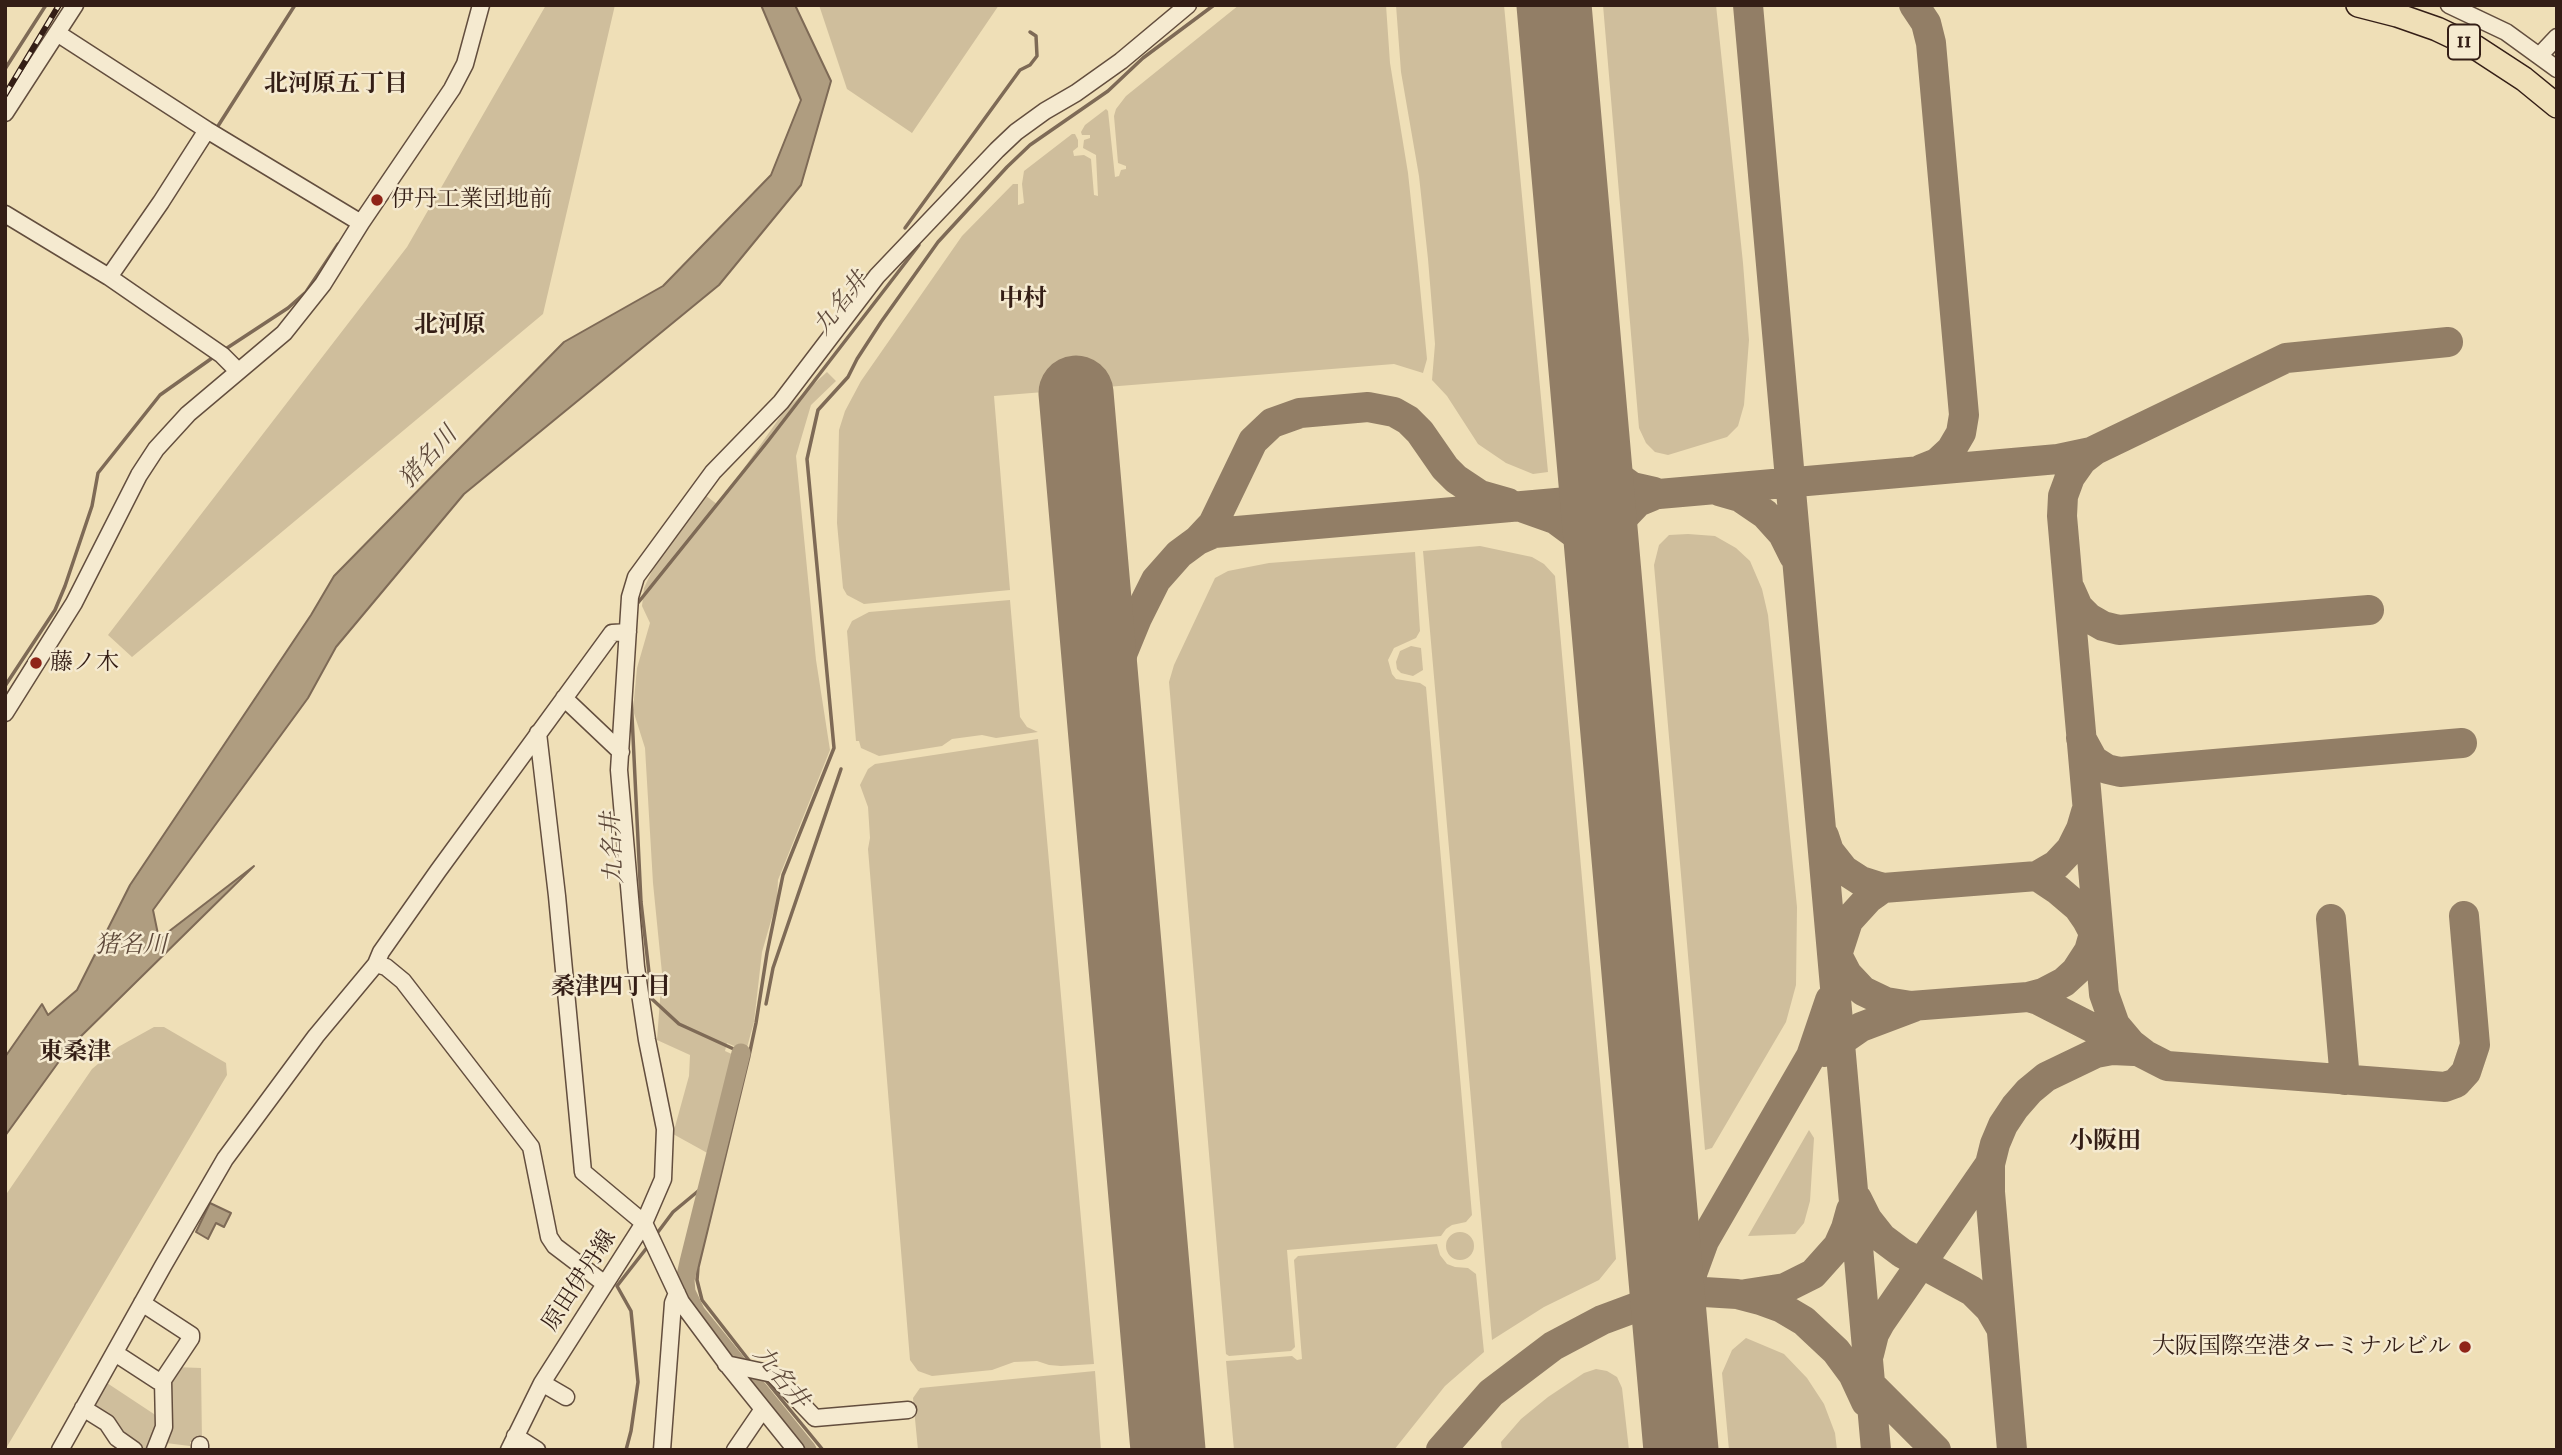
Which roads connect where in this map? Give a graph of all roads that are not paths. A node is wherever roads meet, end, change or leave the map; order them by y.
1 (75, 5) edge
2 (481, 5) edge
3 (1188, 5) edge
4 (2358, 5) edge
5 (2412, 5) edge
6 (2449, 5) edge
7 (57, 33) junction
8 (2557, 37) edge
9 (2540, 55) junction
10 (2557, 69) edge
11 (2557, 86) edge
12 (2557, 106) edge
13 (5, 113) edge
14 (207, 130) junction
15 (5, 214) edge
16 (361, 223) junction
17 (108, 277) junction
18 (237, 370) junction
19 (628, 632) junction
20 (564, 698) junction
21 (8, 704) edge
22 (538, 733) junction
23 (621, 752) junction
24 (376, 964) junction
25 (645, 1223) junction
26 (606, 1284) junction
27 (677, 1293) junction
28 (142, 1303) junction
29 (115, 1353) junction
30 (726, 1364) junction
31 (163, 1380) junction
32 (542, 1383) junction
33 (566, 1397) dead end
34 (83, 1408) junction
35 (763, 1409) junction
36 (908, 1409) dead end
37 (512, 1443) edge
38 (60, 1450) edge
39 (134, 1450) edge
40 (155, 1450) edge
41 (537, 1450) edge
42 (662, 1450) edge
43 (735, 1450) edge
44 (796, 1450) edge

1 - 7 street
2 - 16 street
3 - 19 street, 原田伊丹線
4 - 12 highway, 11
5 - 11 highway, 11
6 - 9 street
7 - 13 street
7 - 14 street
8 - 9 street
9 - 10 street
14 - 16 street
14 - 17 street
15 - 17 street
16 - 18 street
17 - 18 street
18 - 21 street
19 - 20 street
19 - 23 street, 原田伊丹線
20 - 22 street
20 - 23 street
22 - 24 street
22 - 25 street
23 - 25 street, 原田伊丹線
24 - 26 street
24 - 28 street
25 - 26 street, 原田伊丹線
25 - 27 street
26 - 32 street, 原田伊丹線
27 - 30 street
27 - 42 street
28 - 29 street
28 - 31 street
29 - 31 street
29 - 34 street
30 - 35 street
30 - 36 street
31 - 40 street
32 - 33 street
32 - 37 street, 原田伊丹線
34 - 38 street
34 - 39 street
35 - 43 street
35 - 44 street
37 - 41 street

